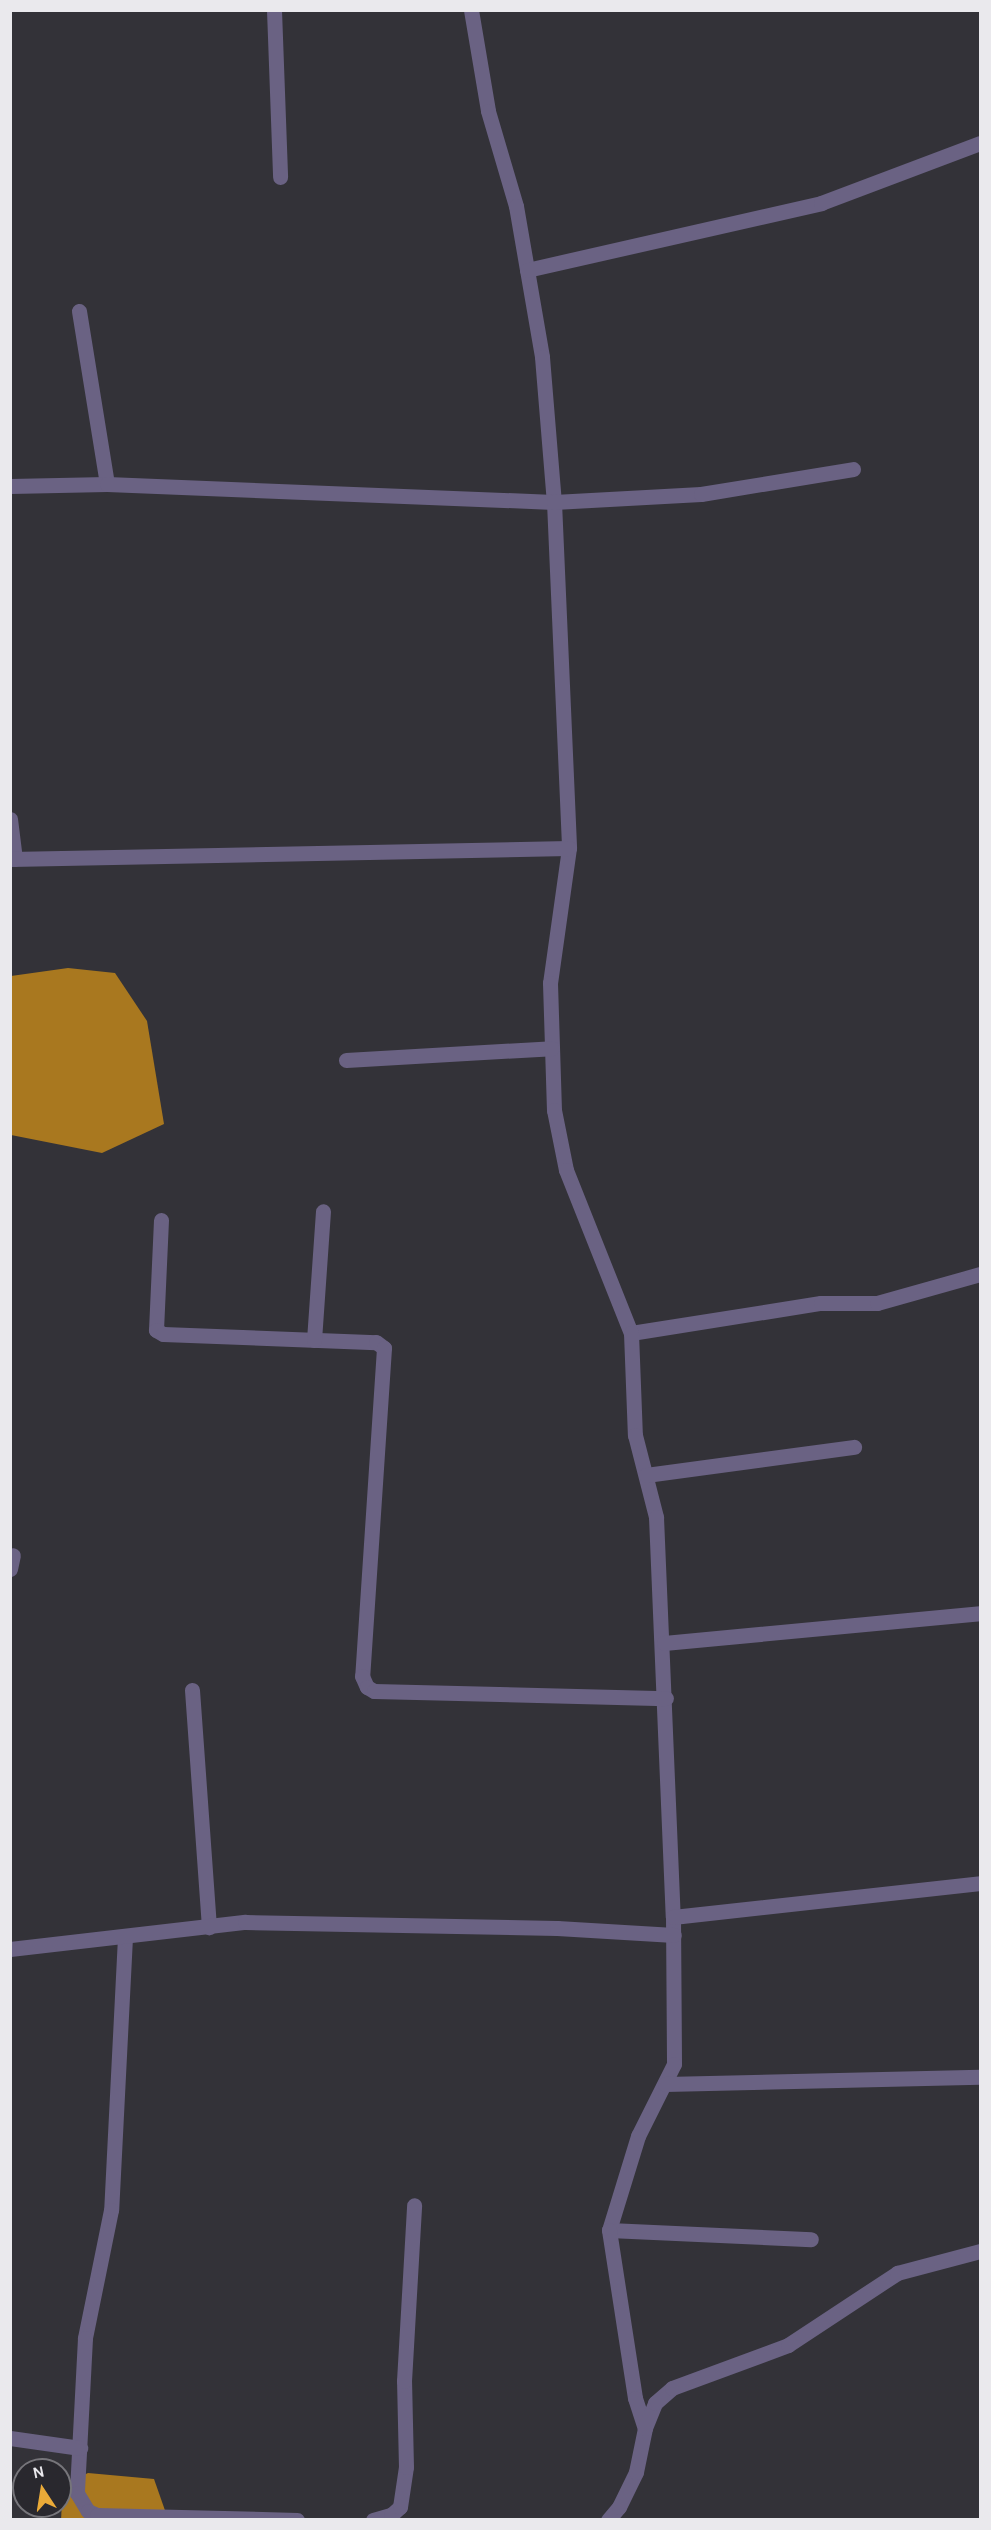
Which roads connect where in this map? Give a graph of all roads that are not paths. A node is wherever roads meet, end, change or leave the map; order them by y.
1 (274, 10) edge
2 (471, 10) edge
3 (981, 143) edge
4 (280, 177) dead end
5 (527, 270) junction
6 (79, 311) dead end
7 (853, 469) dead end
8 (107, 484) junction
9 (10, 486) edge
10 (554, 502) junction
11 (10, 819) edge
12 (569, 848) junction
13 (13, 859) edge
14 (552, 1048) junction
15 (346, 1060) dead end
16 (322, 1211) dead end
17 (161, 1220) dead end
18 (981, 1274) edge
19 (631, 1334) junction
20 (314, 1340) junction
21 (854, 1447) dead end
22 (646, 1475) junction
23 (981, 1613) edge
24 (664, 1643) junction
25 (192, 1690) dead end
26 (666, 1698) junction
27 (981, 1883) edge
28 (673, 1917) junction
29 (209, 1927) junction
30 (674, 1935) junction
31 (124, 1936) junction
32 (10, 1949) edge
33 (981, 2077) edge
34 (665, 2084) junction
35 (414, 2205) dead end
36 (609, 2230) junction
37 (811, 2239) dead end
38 (981, 2251) edge
39 (645, 2428) junction
40 (10, 2438) edge
41 (80, 2448) junction
42 (297, 2520) edge
43 (373, 2520) edge
44 (608, 2520) edge

1 - 4 street
2 - 5 street
3 - 5 street
5 - 10 street
6 - 8 street
7 - 10 street
8 - 9 street
8 - 10 street
10 - 12 street
11 - 13 street
12 - 13 street
12 - 14 street
14 - 15 street
14 - 19 street
16 - 20 street
17 - 20 street
18 - 19 street
19 - 22 street
20 - 26 street
21 - 22 street
22 - 24 street
23 - 24 street
24 - 26 street
25 - 29 street
26 - 28 street
27 - 28 street
28 - 30 street
29 - 30 street
29 - 31 street
30 - 34 street
31 - 32 street
31 - 41 street
33 - 34 street
34 - 36 street
35 - 43 street
36 - 37 street
36 - 39 street
38 - 39 street
39 - 44 street
40 - 41 street
41 - 42 street

